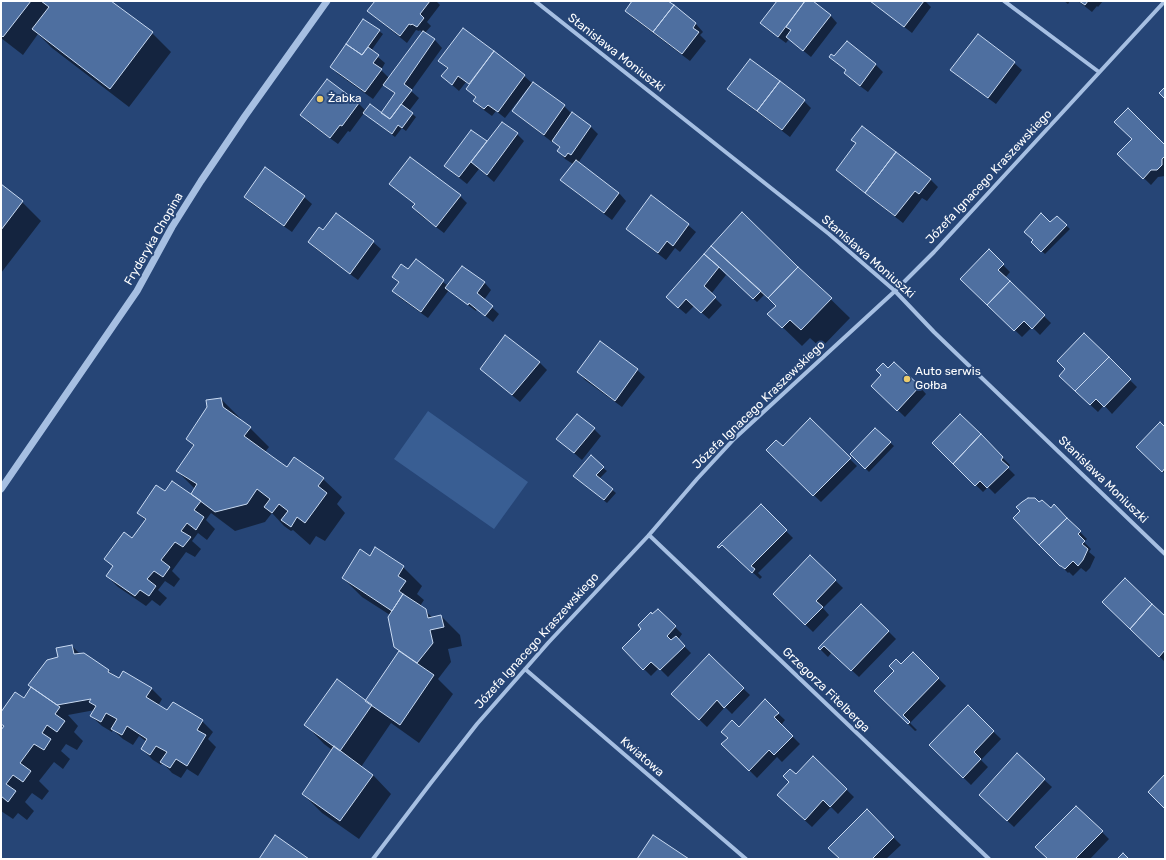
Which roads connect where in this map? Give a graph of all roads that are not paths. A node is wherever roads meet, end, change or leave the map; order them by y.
1 (327, 1) edge
2 (535, 1) edge
3 (1004, 1) edge
4 (1165, 1) edge
5 (1099, 72) junction
6 (894, 291) junction
7 (1, 489) edge
8 (649, 534) junction
9 (1165, 554) edge
10 (525, 669) junction
11 (373, 859) edge
12 (746, 859) edge
13 (989, 859) edge

1 - 7 street, Fryderyka Chopina
2 - 6 street, Stanisława Moniuszki
3 - 5 street
4 - 5 street, Józefa Ignacego Kraszewskiego
5 - 6 street, Józefa Ignacego Kraszewskiego
6 - 8 street, Józefa Ignacego Kraszewskiego
6 - 9 street, Stanisława Moniuszki
8 - 10 street, Józefa Ignacego Kraszewskiego
8 - 13 street, Grzegorza Fitelberga
10 - 11 street, Józefa Ignacego Kraszewskiego
10 - 12 street, Kwiatowa

